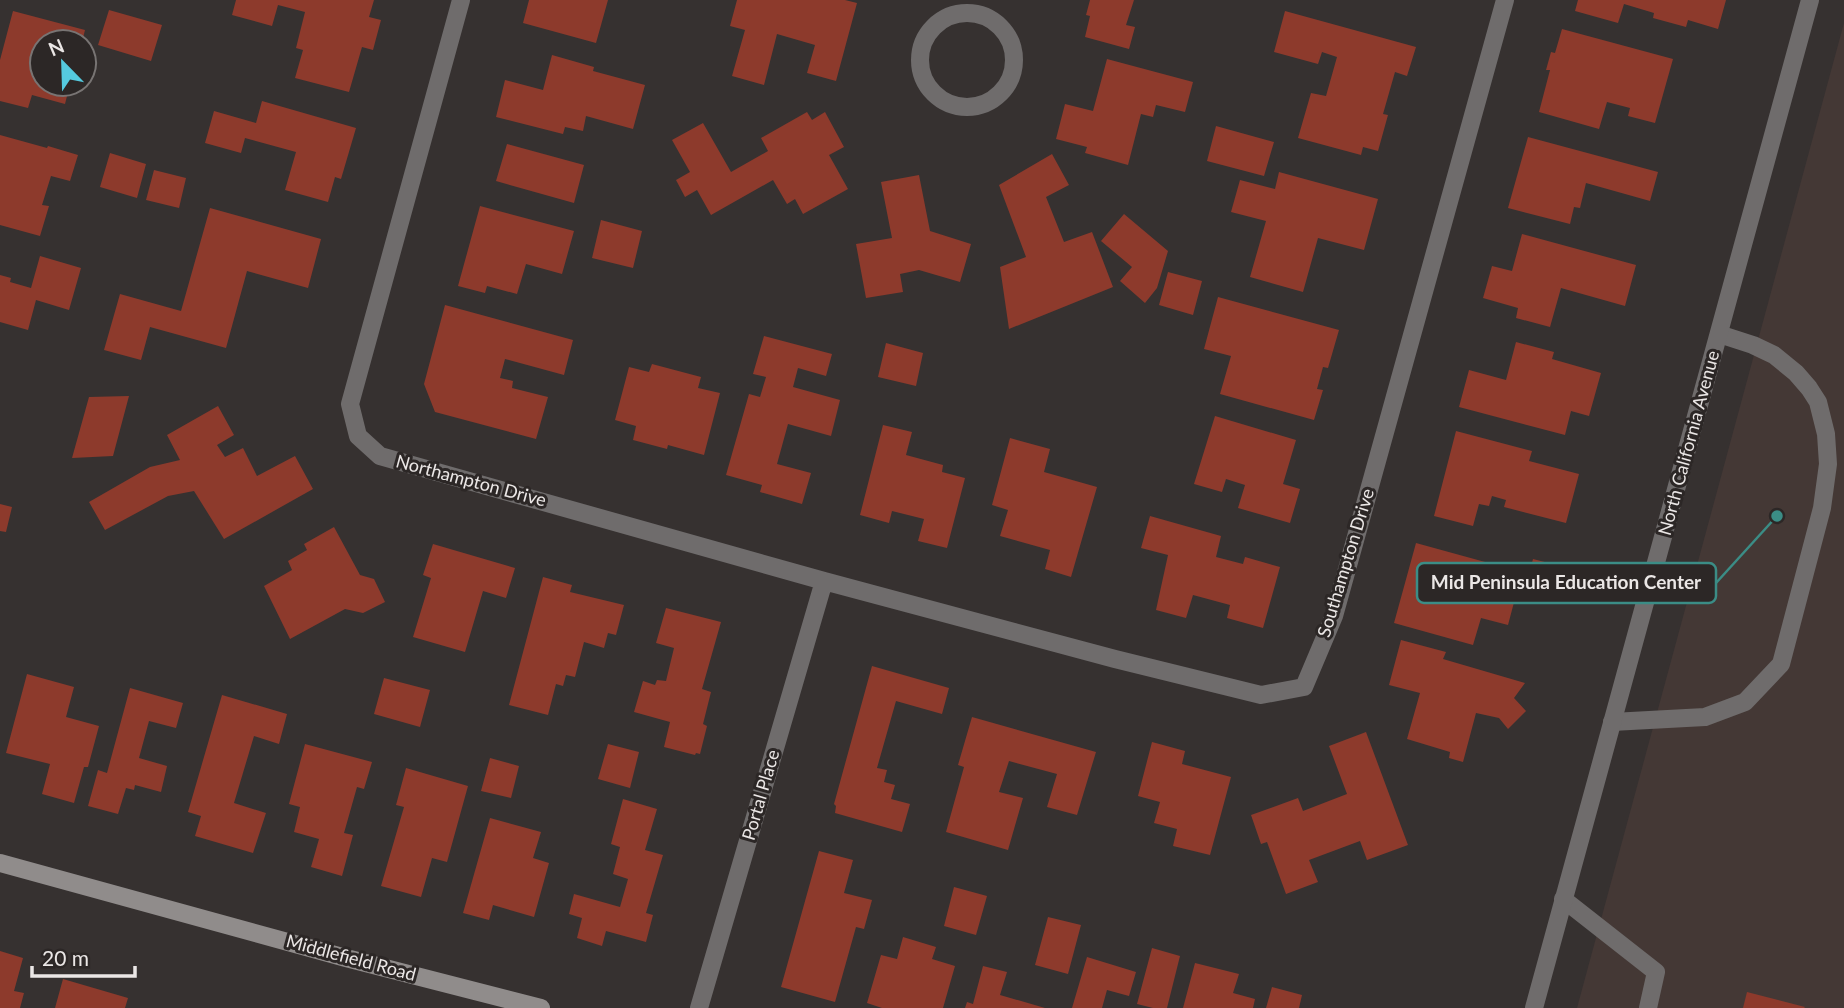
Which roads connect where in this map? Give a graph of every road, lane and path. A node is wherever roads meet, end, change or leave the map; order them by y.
1 (461, 0) edge
2 (1505, 0) edge
3 (1810, 0) edge
4 (985, 8) edge
5 (1718, 334) junction
6 (824, 581) junction
7 (1612, 722) junction
8 (0, 863) edge
9 (1563, 899) junction
10 (541, 1008) edge
11 (699, 1008) edge
12 (1534, 1008) edge
13 (1648, 1008) edge

1 - 6 street, Northampton Drive
2 - 6 street, Southampton Drive
3 - 5 street, North California Avenue
4 - 4 street
5 - 7 street, North California Avenue
5 - 7 street
6 - 11 street, Portal Place
7 - 9 street, North California Avenue
8 - 10 main road, Middlefield Road
9 - 12 street, North California Avenue
9 - 13 street

